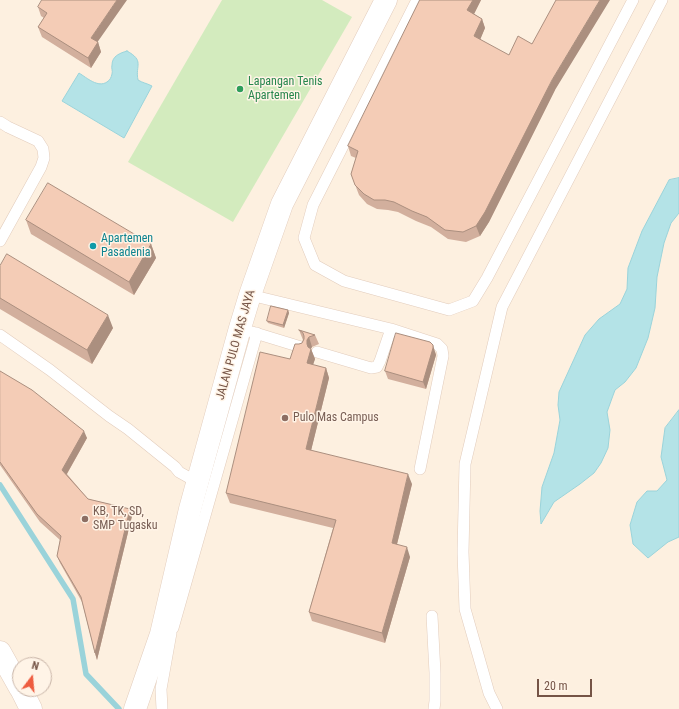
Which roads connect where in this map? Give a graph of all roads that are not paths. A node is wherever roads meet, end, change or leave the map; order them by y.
1 (386, 0) edge
2 (417, 0) edge
3 (633, 0) edge
4 (662, 0) edge
5 (0, 122) edge
6 (0, 242) edge
7 (250, 295) junction
8 (391, 329) junction
9 (249, 330) junction
10 (0, 335) edge
11 (301, 347) edge
12 (317, 352) dead end
13 (420, 469) dead end
14 (197, 482) junction
15 (432, 616) dead end
16 (166, 633) junction
17 (0, 652) edge
18 (12, 674) edge
19 (25, 697) edge
20 (31, 709) edge
21 (135, 709) edge
22 (162, 709) edge
23 (434, 709) edge
24 (497, 709) edge

1 - 7 street, JALAN PULO MAS JAYA
2 - 3 lane
4 - 24 lane
5 - 6 lane
7 - 8 lane
7 - 9 street, JALAN PULO MAS JAYA
8 - 12 lane
8 - 13 lane
9 - 11 lane
9 - 14 street, JALAN PULO MAS JAYA
9 - 16 lane
10 - 14 lane
14 - 16 street, JALAN PULO MAS JAYA
15 - 23 lane
16 - 21 street, JALAN PULO MAS JAYA
16 - 22 lane
17 - 18 street
19 - 20 street

